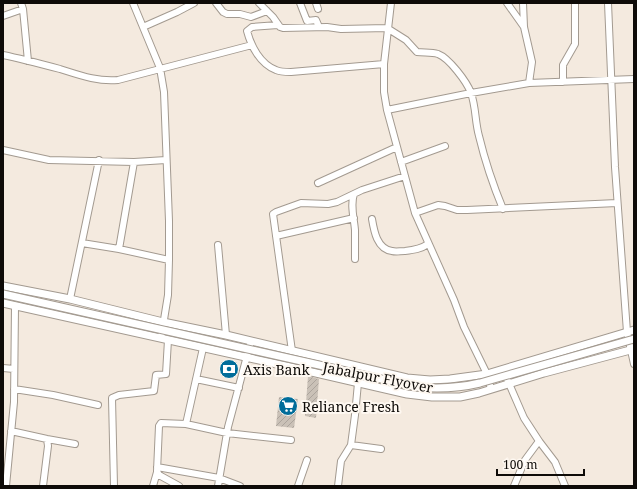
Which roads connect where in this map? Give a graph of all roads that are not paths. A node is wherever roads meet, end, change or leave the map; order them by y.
1 (133, 3) edge
2 (194, 3) edge
3 (216, 3) edge
4 (259, 3) edge
5 (301, 3) edge
6 (391, 3) edge
7 (507, 3) edge
8 (523, 3) edge
9 (574, 3) edge
10 (608, 3) edge
11 (22, 6) edge
12 (267, 11) junction
13 (3, 16) edge
14 (278, 25) junction
15 (143, 27) junction
16 (319, 27) junction
17 (524, 27) junction
18 (387, 28) junction
19 (252, 45) junction
20 (3, 55) edge
21 (28, 61) junction
22 (384, 64) junction
23 (160, 68) junction
24 (634, 79) edge
25 (611, 80) junction
26 (563, 82) junction
27 (529, 83) junction
28 (471, 93) junction
29 (387, 110) junction
30 (445, 146) dead end
31 (397, 147) junction
32 (3, 150) edge
33 (99, 160) junction
34 (166, 160) junction
35 (134, 162) junction
36 (401, 162) junction
37 (405, 176) junction
38 (318, 183) dead end
39 (354, 194) junction
40 (618, 203) junction
41 (503, 209) junction
42 (415, 213) junction
43 (354, 218) junction
44 (372, 219) dead end
45 (276, 236) junction
46 (82, 243) junction
47 (428, 244) junction
48 (218, 245) dead end
49 (119, 249) junction
50 (356, 259) dead end
51 (169, 260) junction
52 (3, 286) edge
53 (3, 294) edge
54 (70, 299) junction
55 (3, 303) edge
56 (15, 306) junction
57 (164, 322) junction
58 (630, 331) edge
59 (226, 335) junction
60 (165, 339) junction
61 (634, 339) edge
62 (251, 341) junction
63 (203, 348) junction
64 (632, 350) edge
65 (292, 351) junction
66 (246, 358) junction
67 (634, 364) edge
68 (3, 368) edge
69 (14, 368) junction
70 (503, 369) junction
71 (487, 374) junction
72 (196, 378) junction
73 (358, 383) junction
74 (508, 384) junction
75 (238, 388) junction
76 (14, 389) junction
77 (491, 389) junction
78 (98, 404) dead end
79 (186, 424) junction
80 (11, 431) junction
81 (227, 433) junction
82 (47, 439) junction
83 (291, 440) dead end
84 (539, 441) junction
85 (75, 444) dead end
86 (351, 445) junction
87 (381, 449) dead end
88 (307, 460) dead end
89 (5, 469) edge
90 (157, 469) junction
91 (219, 478) junction
92 (6, 486) edge
93 (43, 486) edge
94 (114, 486) edge
95 (153, 486) edge
96 (179, 486) edge
97 (218, 486) edge
98 (240, 486) edge
99 (298, 486) edge
100 (338, 486) edge
101 (514, 486) edge
102 (565, 486) edge

1 - 15 street
2 - 15 street
3 - 12 street
4 - 12 street
5 - 16 street
6 - 18 street
7 - 17 street
8 - 17 street
9 - 26 street
10 - 25 street
11 - 13 street
11 - 21 street
12 - 14 street
14 - 16 street
14 - 19 street
15 - 23 street
16 - 18 street
17 - 27 street
18 - 22 street
18 - 28 street
19 - 22 street
19 - 23 street
20 - 21 street
21 - 23 street
22 - 29 street
23 - 34 street
24 - 25 street
25 - 26 street
25 - 40 street
26 - 27 street
27 - 28 street
28 - 29 street
28 - 41 street
29 - 31 street
30 - 36 street
31 - 36 street
31 - 38 street
32 - 33 street
33 - 35 street
33 - 46 street
34 - 35 street
34 - 51 street
35 - 49 street
36 - 37 street
37 - 39 street
37 - 42 street
39 - 43 street
39 - 45 street
40 - 41 street
40 - 58 street
41 - 42 street
42 - 47 street
43 - 45 street
43 - 50 street
44 - 47 street
45 - 65 street
46 - 49 street
46 - 54 street
47 - 71 street
48 - 59 street
49 - 51 street
51 - 57 street
52 - 54 main road
53 - 61 main road, Jabalpur Flyover, bridge
54 - 57 main road
55 - 56 main road
56 - 60 main road
56 - 69 street
57 - 59 main road
57 - 60 street
58 - 64 street
58 - 70 main road
59 - 62 main road
60 - 63 main road
60 - 94 street
62 - 65 main road
62 - 66 street
63 - 66 main road
63 - 72 street
64 - 67 street
64 - 74 main road
65 - 71 main road
66 - 73 main road
66 - 75 street
68 - 69 street
69 - 76 street
70 - 71 main road
70 - 74 street
71 - 77 street
72 - 75 street
72 - 79 street
73 - 77 main road
73 - 86 street
74 - 77 main road
74 - 84 street
75 - 81 street
76 - 78 street
76 - 80 street
79 - 81 street
79 - 90 street
80 - 82 street
80 - 89 street
81 - 83 street
81 - 91 street
82 - 85 street
82 - 93 street
84 - 101 street
84 - 102 street
86 - 87 street
86 - 100 street
88 - 99 street
89 - 92 street
90 - 91 street
90 - 95 street
90 - 96 street
91 - 97 street
91 - 98 street

